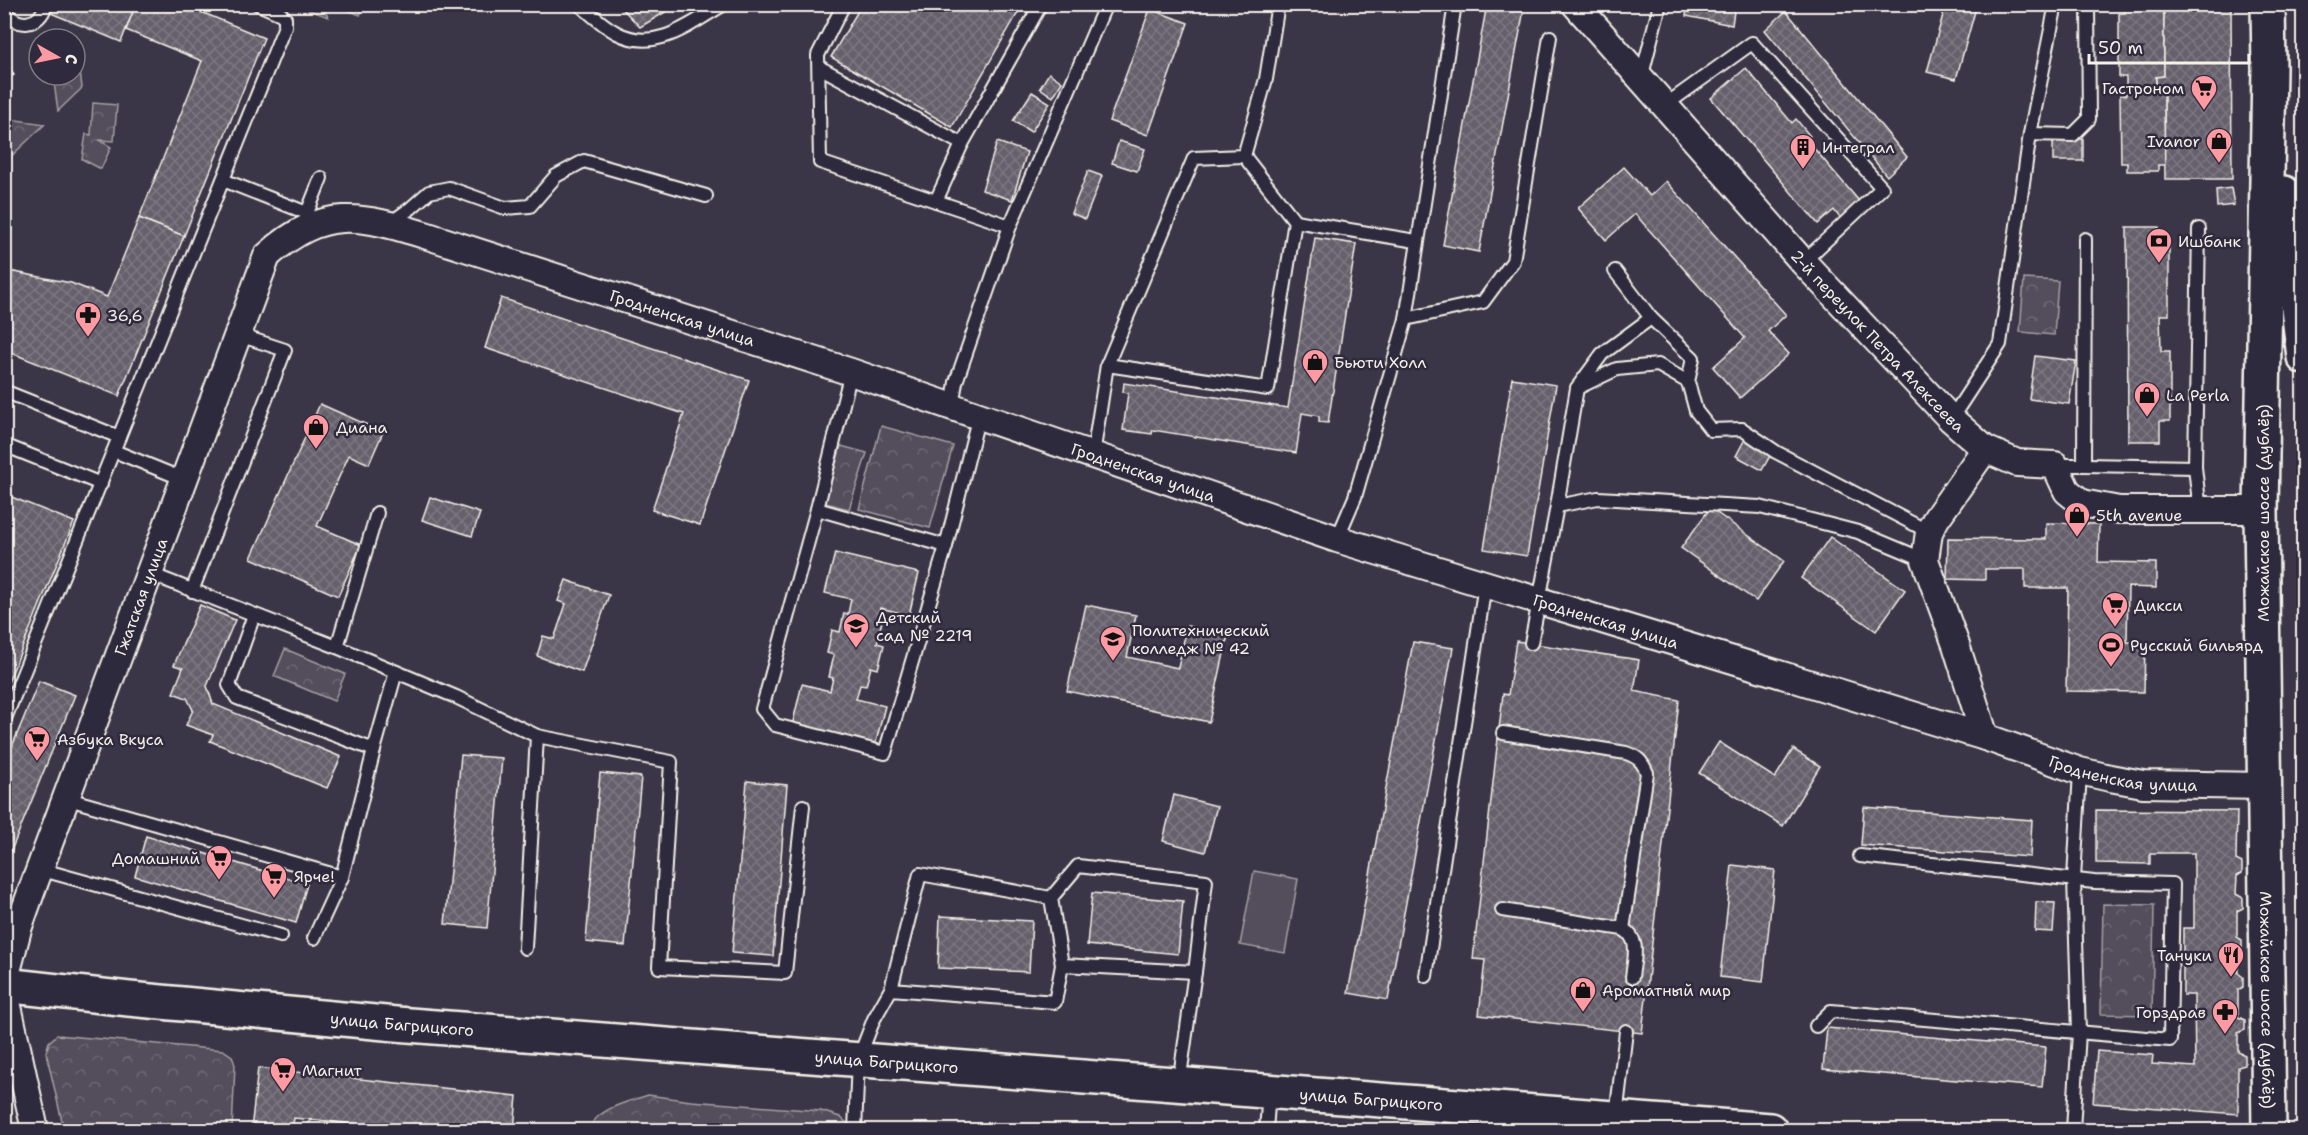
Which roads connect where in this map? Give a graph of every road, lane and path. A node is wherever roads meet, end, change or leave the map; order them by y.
1 (45, 4) edge
2 (258, 4) edge
3 (579, 4) edge
4 (724, 4) edge
5 (844, 4) edge
6 (1041, 4) edge
7 (1106, 4) edge
8 (1278, 4) edge
9 (1455, 4) edge
10 (1575, 4) edge
11 (1660, 4) edge
12 (2056, 4) edge
13 (2088, 4) edge
14 (2268, 4) edge
15 (4, 10) edge
16 (1550, 38) dead end
17 (819, 68) junction
18 (2269, 69) junction
19 (1641, 80) junction
20 (1664, 106) junction
21 (2030, 134) junction
22 (962, 144) junction
23 (1244, 156) junction
24 (321, 178) dead end
25 (224, 180) junction
26 (706, 196) dead end
27 (936, 201) junction
28 (1295, 221) junction
29 (308, 222) junction
30 (389, 224) junction
31 (1010, 226) junction
32 (2199, 229) dead end
33 (2085, 239) dead end
34 (1416, 241) junction
35 (1803, 262) junction
36 (1615, 271) dead end
37 (1651, 318) junction
38 (1406, 319) junction
39 (236, 334) junction
40 (2304, 357) edge
41 (1107, 365) junction
42 (851, 372) junction
43 (1688, 382) junction
44 (1577, 388) junction
45 (4, 391) edge
46 (952, 406) junction
47 (979, 415) junction
48 (1951, 419) junction
49 (119, 437) junction
50 (4, 444) edge
51 (1985, 449) junction
52 (114, 451) junction
53 (1093, 455) junction
54 (2055, 465) junction
55 (2084, 465) junction
56 (2195, 467) junction
57 (183, 479) junction
58 (101, 484) junction
59 (1557, 506) junction
60 (817, 509) junction
61 (2200, 510) junction
62 (2261, 510) junction
63 (377, 513) dead end
64 (1929, 532) junction
65 (1337, 539) junction
66 (946, 546) junction
67 (1925, 560) junction
68 (148, 573) junction
69 (1485, 584) junction
70 (192, 591) junction
71 (1539, 601) junction
72 (254, 615) junction
73 (1531, 643) dead end
74 (337, 647) junction
75 (396, 672) junction
76 (4, 721) edge
77 (1503, 733) dead end
78 (537, 736) junction
79 (1985, 738) junction
80 (374, 750) junction
81 (2080, 771) junction
82 (2265, 786) junction
83 (65, 798) junction
84 (803, 806) dead end
85 (1860, 856) dead end
86 (39, 869) junction
87 (342, 877) junction
88 (2074, 879) junction
89 (1051, 898) junction
90 (1502, 910) dead end
91 (1623, 929) junction
92 (281, 936) dead end
93 (314, 938) dead end
94 (525, 948) dead end
95 (1062, 965) junction
96 (1195, 972) junction
97 (1426, 976) dead end
98 (1632, 977) dead end
99 (4, 985) edge
100 (891, 989) junction
101 (1816, 1026) dead end
102 (1626, 1031) dead end
103 (2079, 1032) junction
104 (858, 1060) junction
105 (1178, 1085) junction
106 (1269, 1092) junction
107 (1616, 1119) junction
108 (35, 1131) edge
109 (313, 1131) edge
110 (341, 1131) edge
111 (855, 1131) edge
112 (1266, 1131) edge
113 (1770, 1131) edge
114 (2073, 1131) edge
115 (2269, 1131) edge

1 - 15 lane
2 - 25 lane
3 - 4 lane
5 - 17 lane
6 - 22 lane
7 - 31 lane
8 - 23 lane
9 - 34 lane
10 - 19 street, 2-й переулок Петра Алексеева
11 - 19 lane
12 - 21 lane
13 - 21 lane
14 - 18 street, Можайское шоссе (дублёр)
16 - 38 lane
17 - 22 lane
17 - 27 lane
18 - 40 street
18 - 62 street, Можайское шоссе (дублёр)
19 - 20 street, 2-й переулок Петра Алексеева
20 - 35 street, 2-й переулок Петра Алексеева
20 - 35 lane
21 - 48 lane
22 - 27 lane
23 - 28 lane
23 - 41 lane
24 - 29 lane
25 - 29 lane
25 - 49 lane
26 - 30 lane
27 - 31 lane
28 - 34 lane
28 - 41 lane
29 - 30 street, Гродненская улица
29 - 39 street, Гжатская улица
30 - 42 street, Гродненская улица
31 - 46 lane
32 - 56 lane
33 - 55 lane
34 - 38 lane
35 - 48 street, 2-й переулок Петра Алексеева
36 - 37 lane
37 - 43 lane
37 - 44 lane
38 - 65 lane
39 - 57 street, Гжатская улица
39 - 70 lane
41 - 53 lane
42 - 46 street, Гродненская улица
42 - 60 lane
43 - 44 lane
43 - 64 lane
44 - 59 lane
45 - 49 lane
46 - 47 street, Гродненская улица
47 - 53 street, Гродненская улица
47 - 66 lane
48 - 51 street, 2-й переулок Петра Алексеева
49 - 52 lane
50 - 58 lane
51 - 54 street, 2-й переулок Петра Алексеева
51 - 64 street
52 - 57 lane
52 - 58 lane
53 - 65 street, Гродненская улица
54 - 55 lane
54 - 61 street
55 - 56 lane
56 - 61 lane
57 - 68 street, Гжатская улица
58 - 76 lane
59 - 67 lane
59 - 71 lane
60 - 66 lane
60 - 66 lane
61 - 62 street
62 - 82 street, Можайское шоссе (дублёр)
63 - 74 lane
64 - 67 street
65 - 69 street, Гродненская улица
67 - 79 street
68 - 70 lane
68 - 83 street, Гжатская улица
69 - 71 street, Гродненская улица
69 - 97 lane
70 - 72 lane
71 - 73 lane
71 - 79 street, Гродненская улица
72 - 74 lane
72 - 80 lane
74 - 75 lane
75 - 78 lane
75 - 80 lane
77 - 91 lane
78 - 84 lane
78 - 94 lane
79 - 81 street, Гродненская улица
80 - 87 lane
81 - 82 street, Гродненская улица
81 - 88 lane
82 - 115 street, Можайское шоссе (дублёр)
83 - 86 street, Гжатская улица
83 - 87 lane
85 - 88 lane
86 - 92 lane
86 - 99 street, Гжатская улица
87 - 93 lane
88 - 103 lane
88 - 103 lane
89 - 95 lane
89 - 96 lane
89 - 100 lane
90 - 91 lane
91 - 98 lane
95 - 96 lane
95 - 100 lane
96 - 105 lane
99 - 104 street, улица Багрицкого
99 - 108 street, Гжатская улица
100 - 104 lane
101 - 103 lane
102 - 107 lane
103 - 114 lane
104 - 105 street, улица Багрицкого
104 - 111 lane
105 - 106 street, улица Багрицкого
106 - 107 street, улица Багрицкого
106 - 112 lane
107 - 113 street, улица Багрицкого
109 - 110 lane

